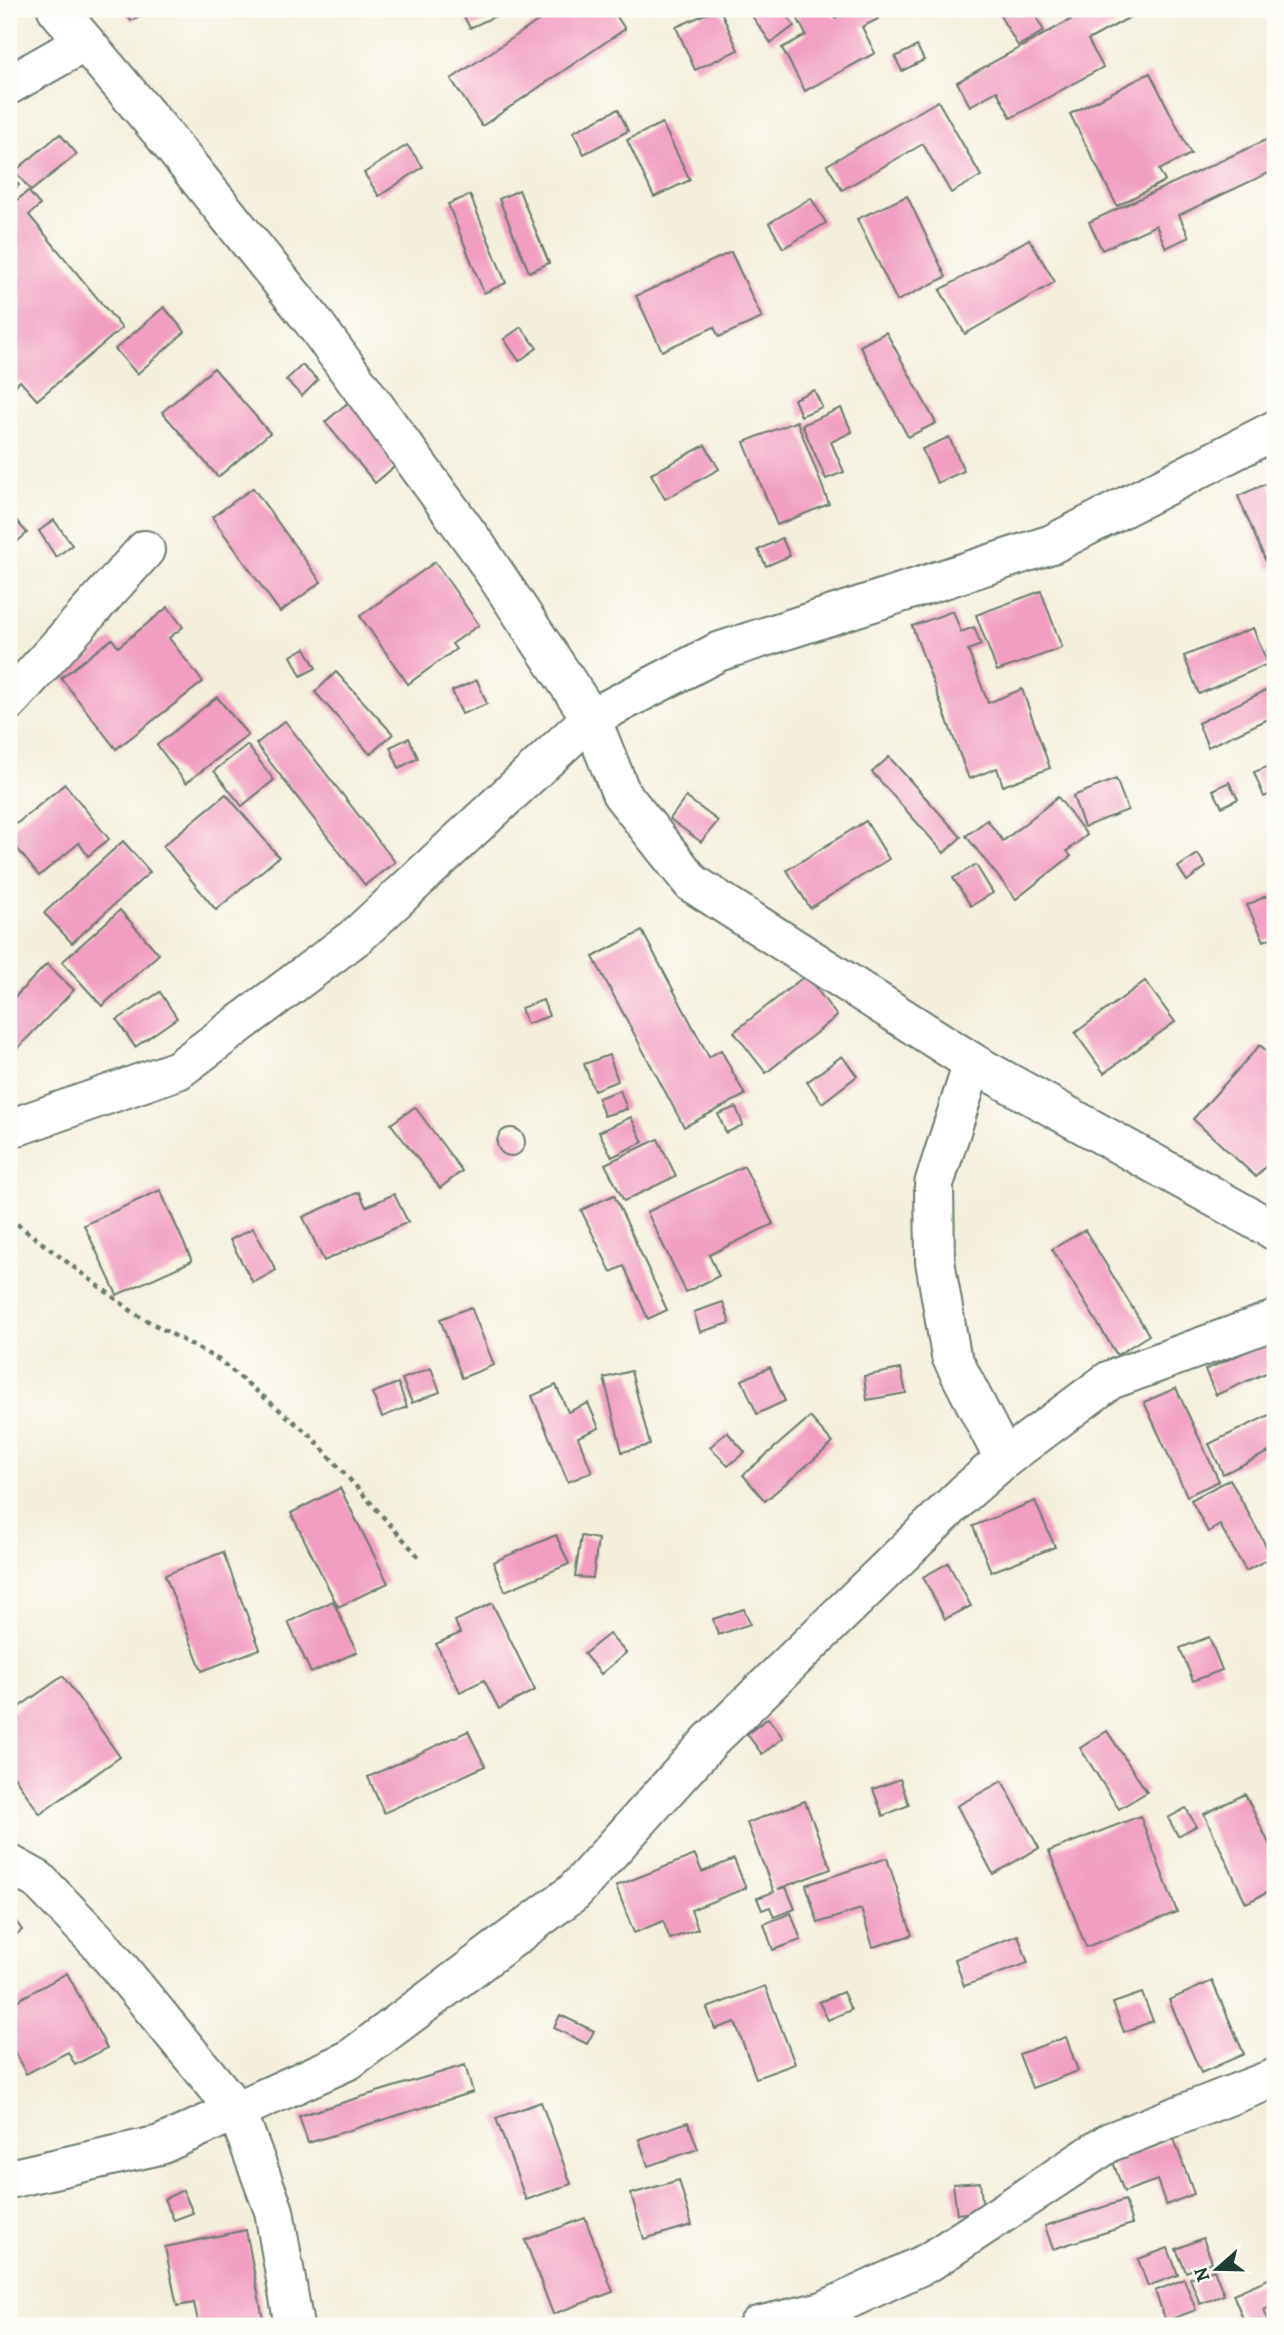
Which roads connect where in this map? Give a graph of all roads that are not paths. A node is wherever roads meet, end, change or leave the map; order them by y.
1 (57, 9) edge
2 (85, 42) junction
3 (9, 85) edge
4 (1275, 430) edge
5 (145, 550) dead end
6 (9, 701) edge
7 (591, 718) junction
8 (973, 1063) junction
9 (9, 1129) edge
10 (1275, 1231) edge
11 (1275, 1320) edge
12 (1004, 1459) junction
13 (9, 1864) edge
14 (1275, 2078) edge
15 (237, 2111) junction
16 (9, 2179) edge
17 (294, 2326) edge
18 (758, 2326) edge

1 - 2 street
2 - 3 street
2 - 7 street
4 - 7 street
5 - 6 street
7 - 8 street
7 - 9 street
8 - 10 street
8 - 12 street
11 - 12 street
12 - 15 street
13 - 15 street
14 - 18 street
15 - 16 street
15 - 17 street

